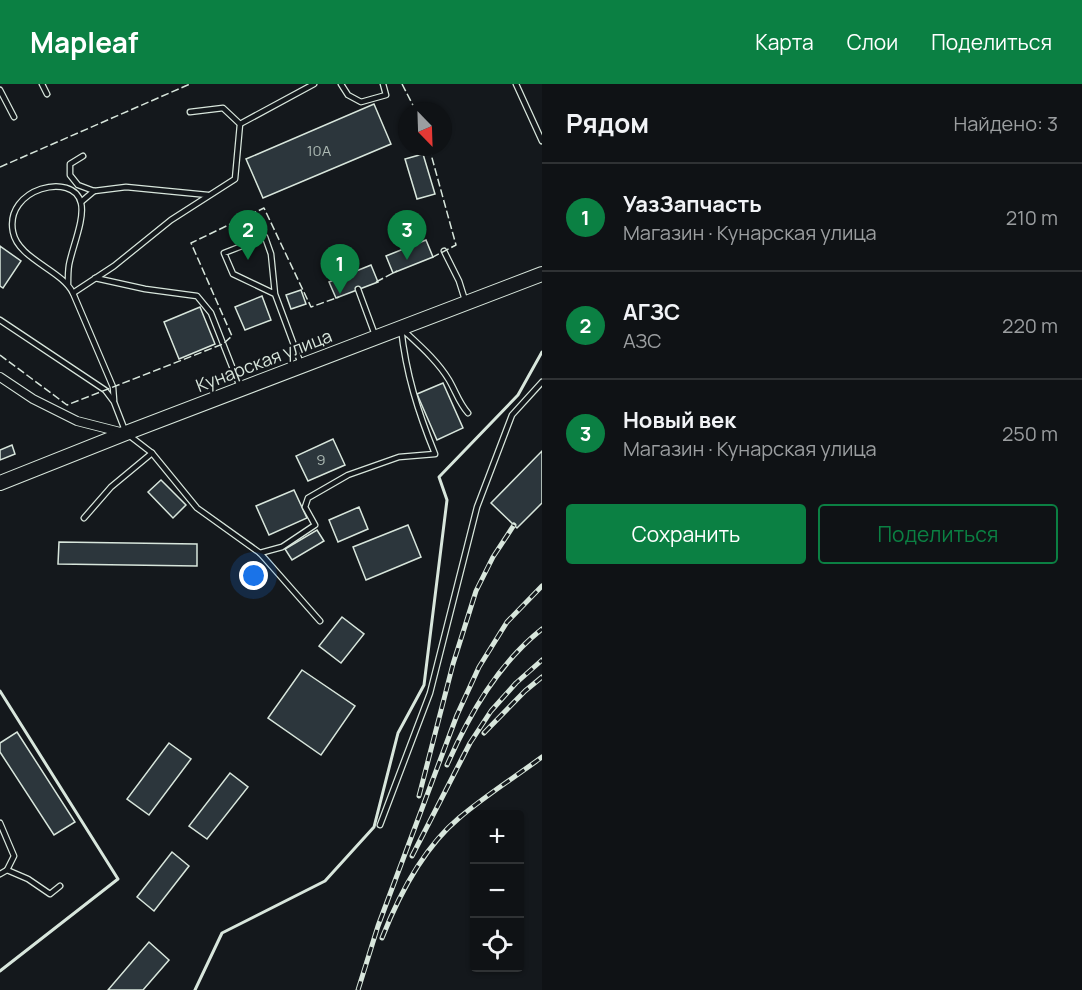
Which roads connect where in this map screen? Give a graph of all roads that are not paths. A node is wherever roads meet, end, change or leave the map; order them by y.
1 (42, 84) edge
2 (314, 84) edge
3 (341, 84) edge
4 (383, 84) edge
5 (516, 84) edge
6 (0, 90) edge
7 (47, 94) dead end
8 (190, 112) dead end
9 (14, 117) dead end
10 (240, 124) junction
11 (542, 141) edge
12 (83, 156) dead end
13 (78, 185) junction
14 (94, 191) junction
15 (76, 192) junction
16 (208, 195) junction
17 (81, 202) junction
18 (444, 250) dead end
19 (542, 274) edge
20 (96, 278) junction
21 (68, 284) junction
22 (358, 289) dead end
23 (73, 293) junction
24 (275, 294) junction
25 (466, 303) junction
26 (0, 320) edge
27 (401, 328) junction
28 (376, 338) junction
29 (302, 367) junction
30 (0, 377) edge
31 (542, 382) edge
32 (241, 389) junction
33 (114, 402) junction
34 (468, 413) dead end
35 (126, 433) junction
36 (152, 453) junction
37 (0, 483) edge
38 (84, 519) dead end
39 (260, 553) junction
40 (320, 621) dead end
41 (0, 823) edge
42 (380, 825) dead end
43 (7, 870) junction
44 (0, 874) edge
45 (60, 886) dead end

1 - 7 lane
2 - 10 lane
3 - 4 lane
5 - 11 lane
6 - 9 lane
8 - 10 lane
10 - 16 lane
12 - 13 lane
13 - 14 lane
13 - 15 lane
14 - 16 lane
14 - 17 lane
15 - 17 lane
15 - 21 lane
16 - 20 lane
17 - 21 lane
18 - 25 lane
19 - 25 main road, Кунарская улица
20 - 23 lane
20 - 32 lane
21 - 23 lane
22 - 28 lane
23 - 33 lane
24 - 24 lane
24 - 29 lane
25 - 27 main road, Кунарская улица
26 - 33 lane
27 - 28 main road, Кунарская улица
27 - 34 lane
27 - 39 lane
28 - 29 main road, Кунарская улица
29 - 32 main road, Кунарская улица
30 - 35 street
31 - 42 lane
32 - 35 main road, Кунарская улица
33 - 35 lane
35 - 36 lane
35 - 37 main road, Кунарская улица
36 - 38 lane
36 - 39 lane
39 - 40 lane
41 - 43 lane
43 - 44 lane
43 - 45 lane

